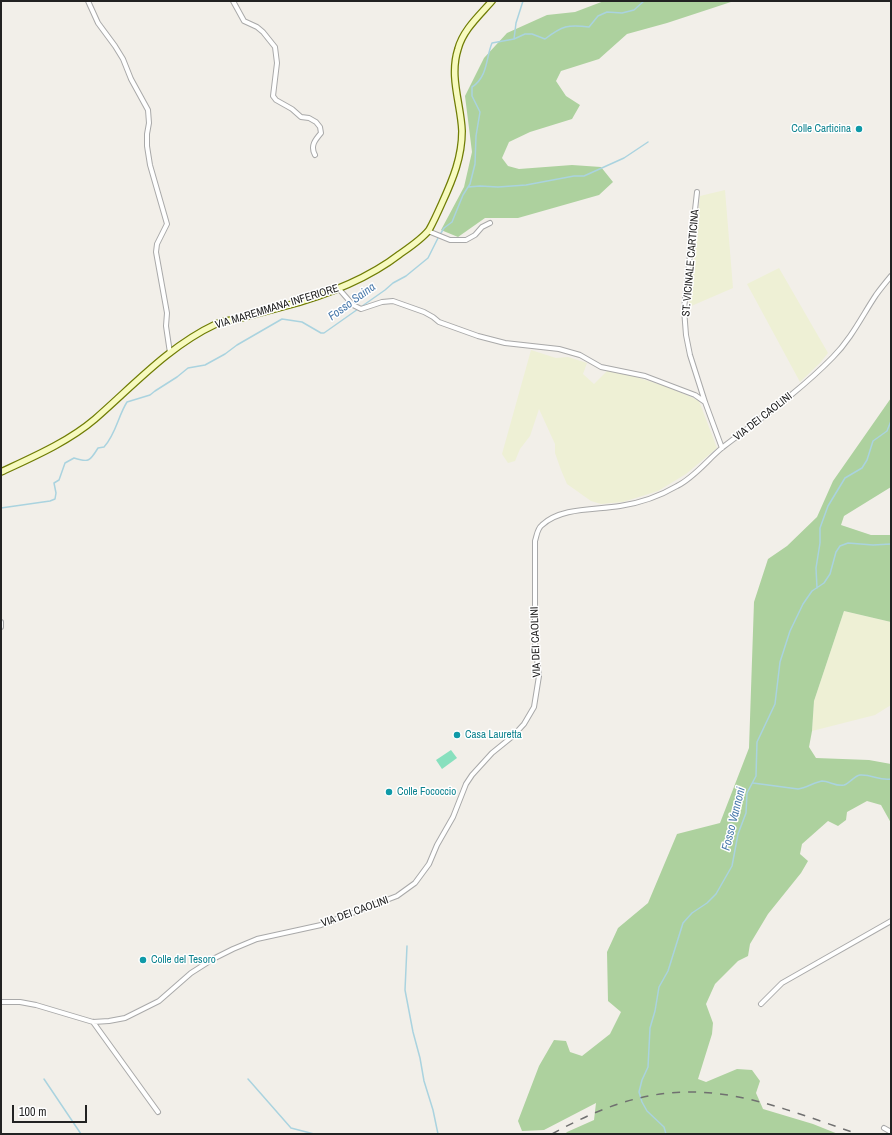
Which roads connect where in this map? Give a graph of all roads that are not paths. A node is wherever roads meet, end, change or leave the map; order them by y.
1 (88, 1) edge
2 (233, 1) edge
3 (492, 1) edge
4 (315, 155) dead end
5 (697, 192) dead end
6 (490, 223) dead end
7 (428, 231) junction
8 (891, 276) edge
9 (339, 290) junction
10 (170, 353) junction
11 (705, 402) junction
12 (722, 448) junction
13 (1, 472) edge
14 (1, 622) edge
15 (1, 627) edge
16 (891, 921) edge
17 (1, 1002) edge
18 (761, 1004) dead end
19 (93, 1022) junction
20 (158, 1112) dead end
21 (884, 1128) dead end
22 (891, 1132) edge

1 - 10 street
2 - 4 street
3 - 7 main road, VIA MAREMMANA INFERIORE
5 - 11 street, ST. VICINALE CARTICINA
6 - 7 street
7 - 9 main road, VIA MAREMMANA INFERIORE
8 - 12 street, VIA DEI CAOLINI
9 - 10 main road, VIA MAREMMANA INFERIORE
9 - 11 street
10 - 13 main road, VIA MAREMMANA INFERIORE
11 - 12 street, ST. VICINALE CARTICINA
12 - 19 street, VIA DEI CAOLINI
14 - 15 street
16 - 18 street
17 - 19 street, VIA DEI CAOLINI
19 - 20 street
21 - 22 street

